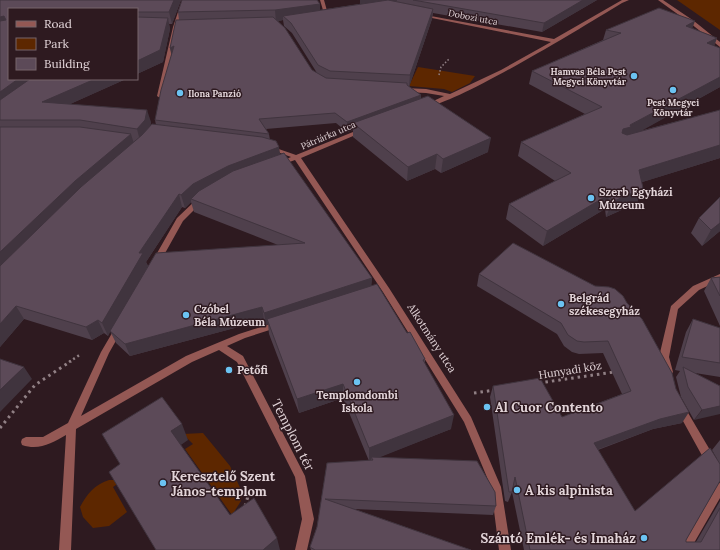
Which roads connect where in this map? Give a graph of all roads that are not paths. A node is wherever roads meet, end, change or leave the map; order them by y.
1 (184, 0) edge
2 (322, 0) edge
3 (627, 0) edge
4 (660, 0) edge
5 (417, 14) edge
6 (334, 16) edge
7 (327, 17) junction
8 (320, 18) edge
9 (167, 27) edge
10 (175, 27) junction
11 (183, 27) edge
12 (555, 41) junction
13 (720, 45) edge
14 (396, 89) edge
15 (451, 97) junction
16 (159, 103) edge
17 (421, 108) edge
18 (369, 128) edge
19 (265, 146) edge
20 (297, 157) junction
21 (269, 168) edge
22 (206, 196) edge
23 (154, 267) edge
24 (720, 277) edge
25 (287, 321) edge
26 (121, 326) edge
27 (220, 346) junction
28 (669, 378) edge
29 (674, 399) edge
30 (71, 427) junction
31 (26, 442) dead end
32 (720, 477) edge
33 (720, 488) edge
34 (65, 550) edge
35 (301, 550) edge
36 (505, 550) edge
37 (684, 550) edge

1 - 10 street
2 - 7 street
3 - 12 street
4 - 13 street
5 - 12 street, Dobozi utca
6 - 7 street
7 - 8 street
9 - 10 street
10 - 11 street
10 - 16 street
12 - 15 street
14 - 15 street
15 - 17 street
18 - 20 street, Pátriárka utca
19 - 20 street, Pátriárka utca
20 - 21 street
20 - 36 street, Alkotmány utca
22 - 23 street
24 - 28 street
25 - 27 street
26 - 30 street
27 - 30 street
27 - 35 street, Templom tér
29 - 32 street
30 - 31 street
30 - 34 street
33 - 37 street

